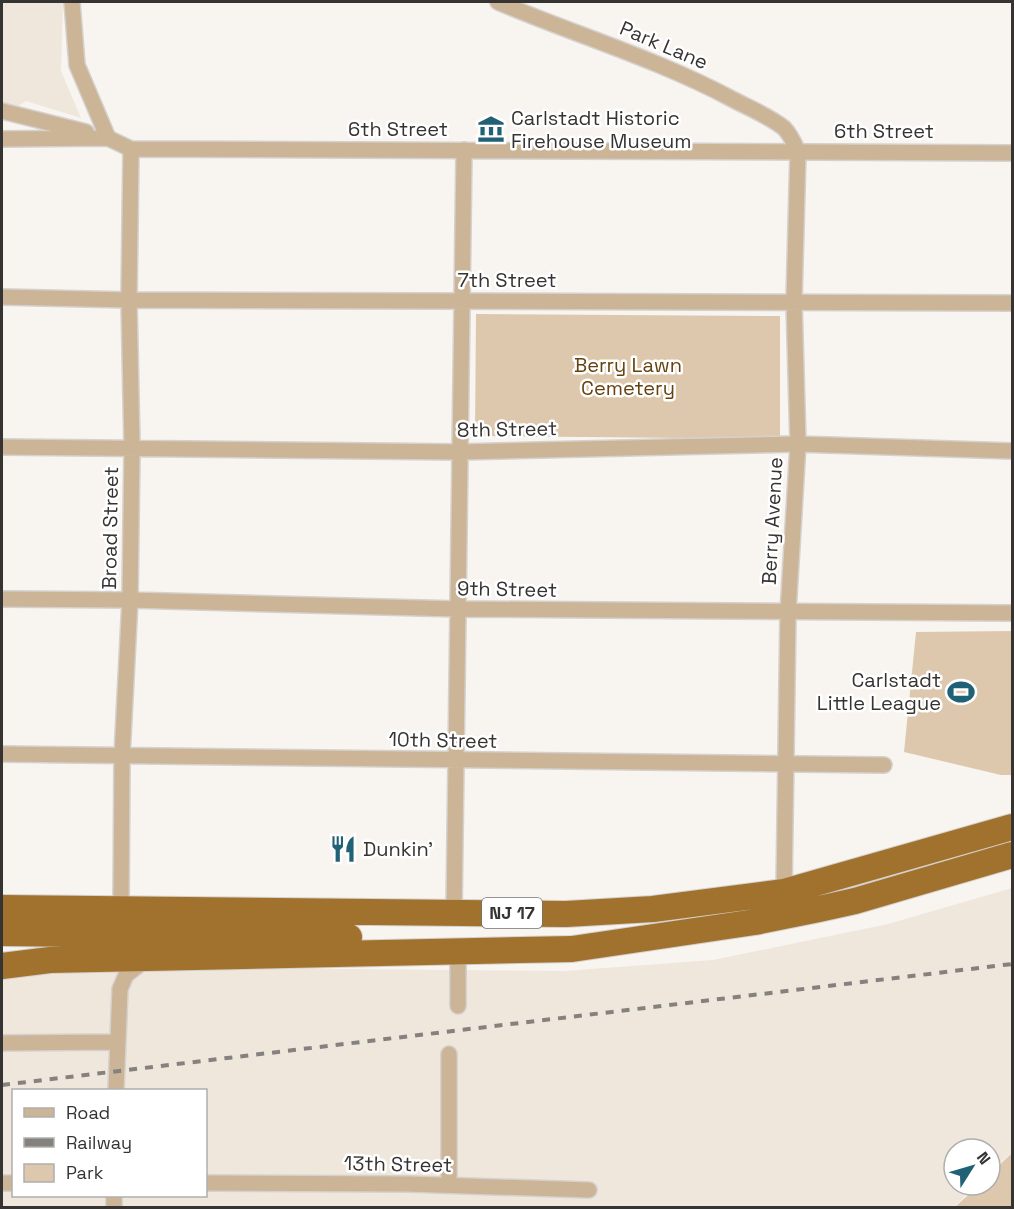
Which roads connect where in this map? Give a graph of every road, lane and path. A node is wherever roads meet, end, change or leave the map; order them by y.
1 (72, 2) edge
2 (498, 2) edge
3 (2, 111) edge
4 (108, 138) junction
5 (2, 139) edge
6 (131, 148) junction
7 (464, 150) junction
8 (798, 152) junction
9 (1012, 153) edge
10 (2, 297) edge
11 (129, 300) junction
12 (462, 301) junction
13 (795, 301) junction
14 (1012, 303) edge
15 (798, 444) junction
16 (2, 447) edge
17 (132, 447) junction
18 (1012, 451) edge
19 (460, 452) junction
20 (2, 599) edge
21 (130, 600) junction
22 (458, 609) junction
23 (788, 613) junction
24 (1012, 613) edge
25 (2, 754) edge
26 (122, 756) junction
27 (456, 761) junction
28 (787, 765) junction
29 (884, 765) dead end
30 (1012, 827) edge
31 (1012, 855) edge
32 (784, 892) junction
33 (2, 908) edge
34 (121, 908) junction
35 (454, 913) junction
36 (682, 932) junction
37 (2, 933) edge
38 (458, 952) junction
39 (148, 958) junction
40 (2, 966) edge
41 (458, 1006) dead end
42 (117, 1042) junction
43 (2, 1043) edge
44 (450, 1054) dead end
45 (116, 1089) edge
46 (207, 1183) edge
47 (449, 1185) junction
48 (589, 1190) dead end

1 - 4 street
2 - 8 street, Park Lane
3 - 4 street
4 - 5 street, 6th Street
4 - 6 street, 6th Street
6 - 7 street, 6th Street
6 - 11 street, Broad Street
7 - 8 street, 6th Street
7 - 12 street
8 - 9 street, 6th Street
8 - 13 street, Berry Avenue
10 - 11 street, 7th Street
11 - 12 street, 7th Street
11 - 17 street, Broad Street
12 - 13 street, 7th Street
12 - 19 street
13 - 14 street, 7th Street
13 - 15 street, Berry Avenue
15 - 18 street, 8th Street
15 - 19 street, 8th Street
15 - 23 street, Berry Avenue
16 - 17 street, 8th Street
17 - 19 street, 8th Street
17 - 21 street, Broad Street
19 - 22 street
20 - 21 street, 9th Street
21 - 22 street, 9th Street
21 - 26 street, Broad Street
22 - 23 street, 9th Street
22 - 27 street
23 - 24 street, 9th Street
23 - 28 street, Berry Avenue
25 - 26 street, 10th Street
26 - 27 street, 10th Street
26 - 34 street, Broad Street
27 - 28 street, 10th Street
27 - 35 street
28 - 29 street, 10th Street
28 - 32 street, Berry Avenue
30 - 32 highway, NJ 17
31 - 36 highway, NJ 17
32 - 35 highway, NJ 17
33 - 34 highway, NJ 17
34 - 35 highway, NJ 17
36 - 37 highway, NJ 17
36 - 38 highway
38 - 39 highway
38 - 41 street
39 - 40 highway
39 - 42 street
42 - 43 street
42 - 45 street
44 - 47 street
46 - 47 street, 13th Street
47 - 48 street, 13th Street

